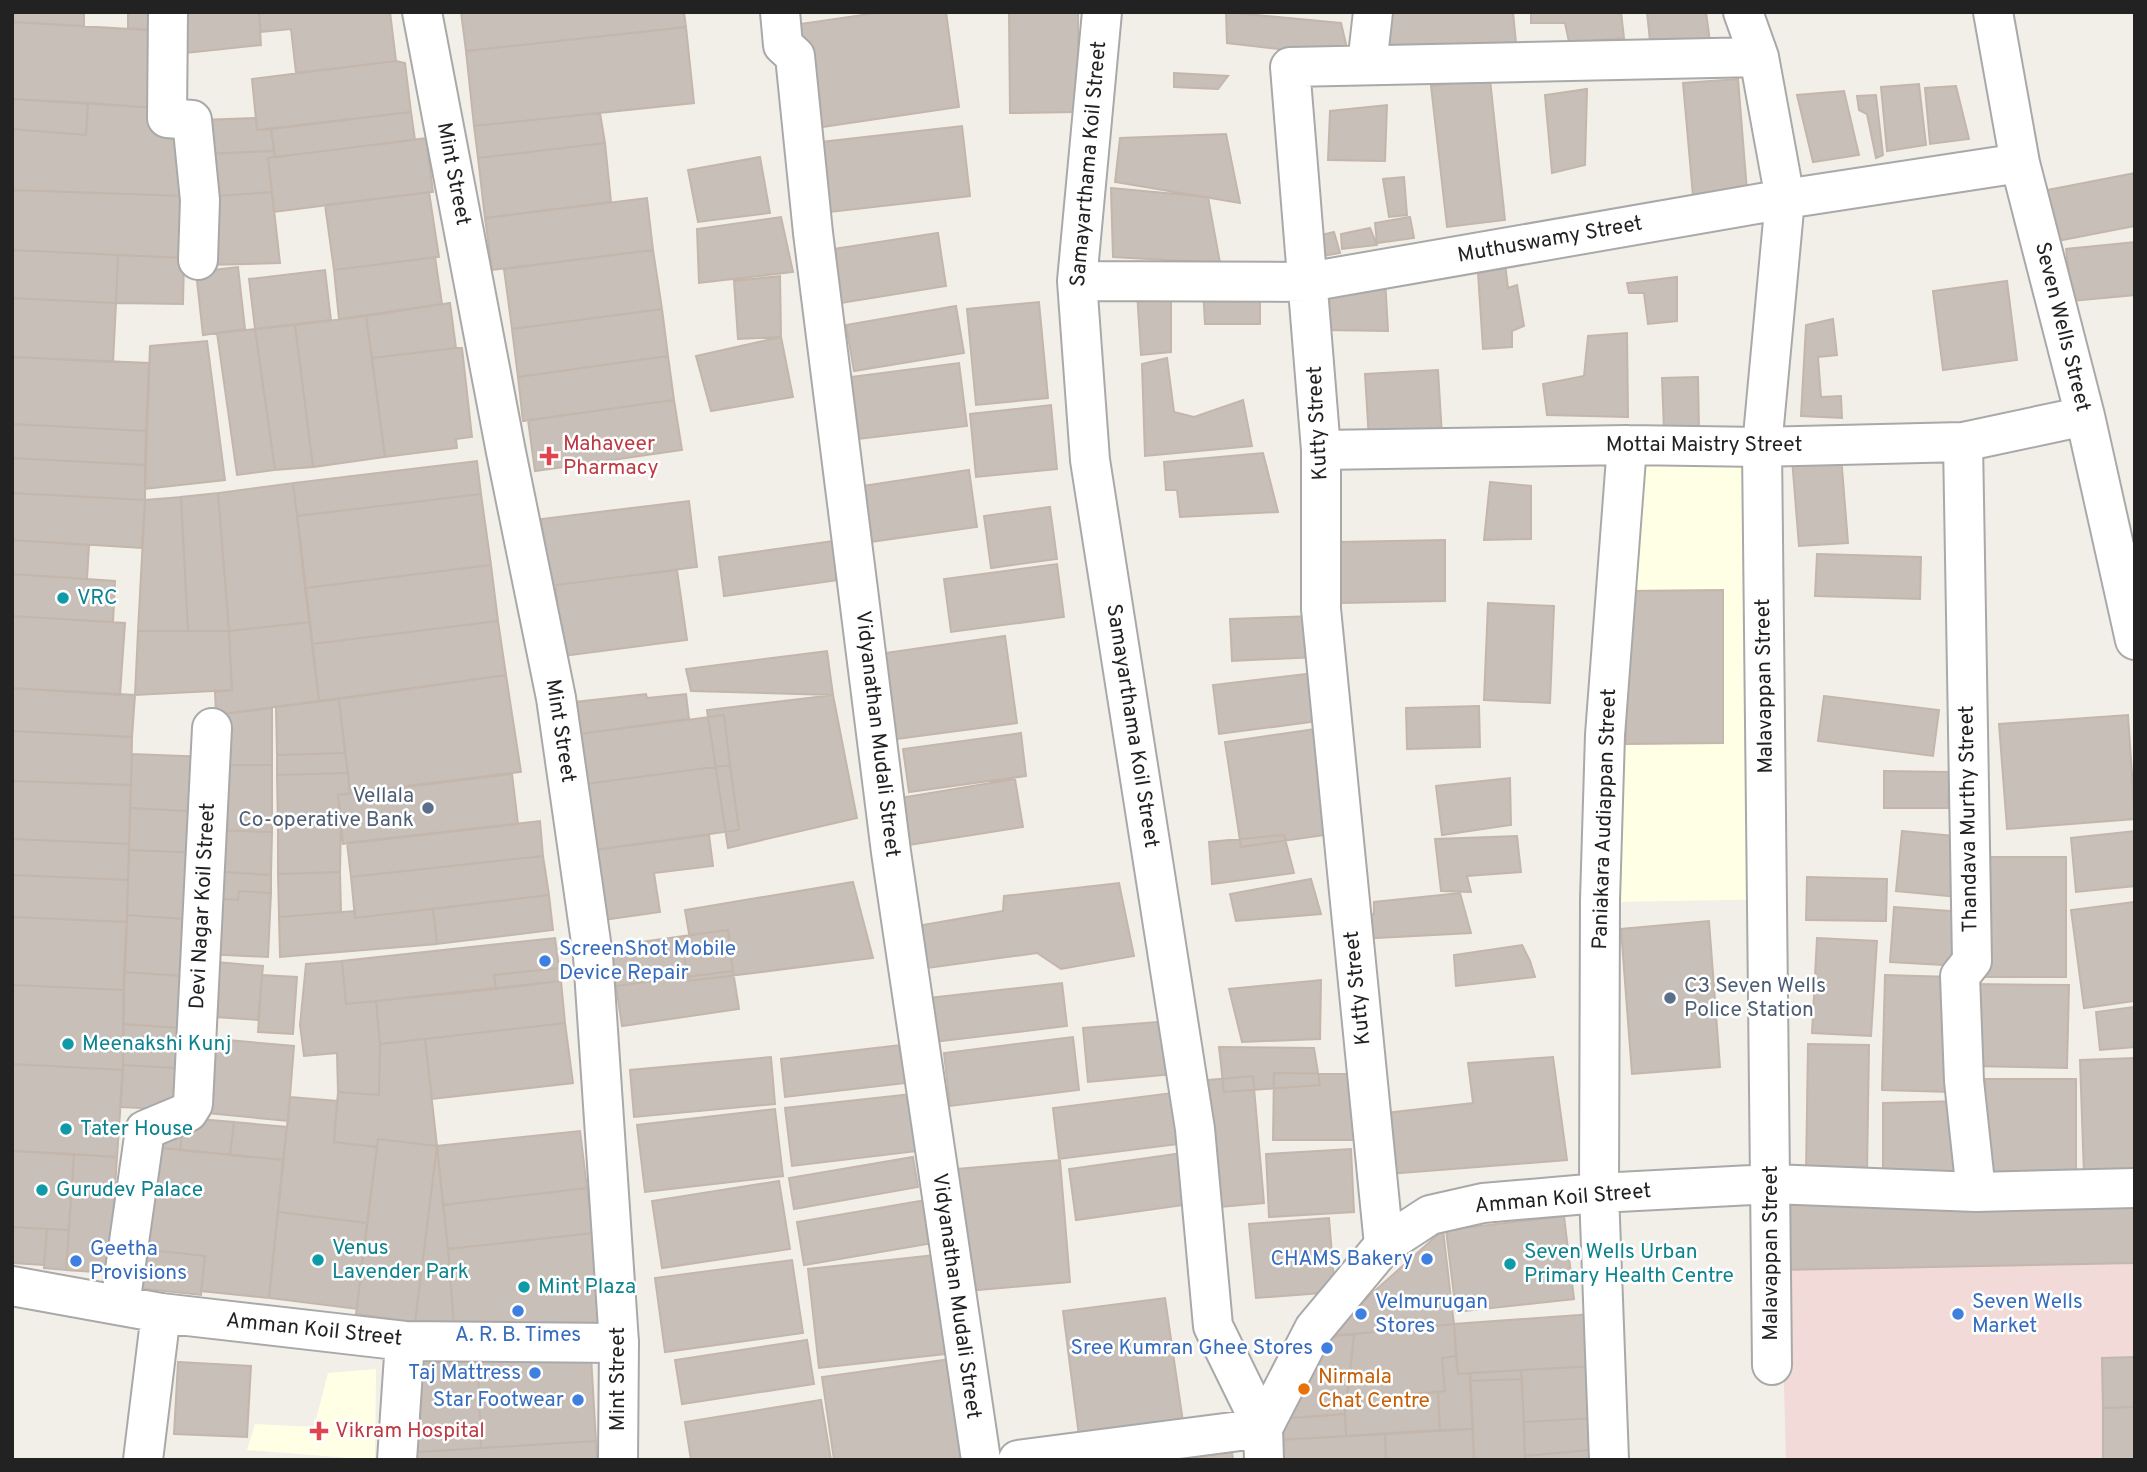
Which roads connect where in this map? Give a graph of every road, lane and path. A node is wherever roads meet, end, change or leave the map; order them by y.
1 (168, 12) edge
2 (422, 12) edge
3 (780, 12) edge
4 (1102, 12) edge
5 (1373, 12) edge
6 (1743, 12) edge
7 (1993, 12) edge
8 (1759, 57) junction
9 (1367, 65) junction
10 (2020, 163) junction
11 (1785, 199) junction
12 (198, 260) dead end
13 (1077, 281) junction
14 (1308, 282) junction
15 (2085, 416) junction
16 (1964, 442) junction
17 (1627, 445) junction
18 (1762, 447) junction
19 (1321, 450) junction
20 (2135, 640) edge
21 (212, 728) dead end
22 (1770, 1184) junction
23 (2135, 1188) edge
24 (1976, 1192) junction
25 (1599, 1193) junction
26 (1384, 1245) junction
27 (12, 1286) edge
28 (120, 1305) junction
29 (161, 1313) junction
30 (405, 1341) junction
31 (620, 1343) junction
32 (1772, 1365) dead end
33 (1264, 1444) edge
34 (144, 1460) edge
35 (397, 1460) edge
36 (618, 1460) edge
37 (981, 1460) edge
38 (1018, 1460) edge
39 (1609, 1460) edge

1 - 12 street
2 - 31 street, Mint Street
3 - 37 street, Vidyanathan Mudali Street
4 - 13 street, Samayarthama Koil Street
5 - 9 street
6 - 8 street, Malavappan Street
7 - 10 street, Seven Wells Street
8 - 9 street, Kutty Street
8 - 11 street, Malavappan Street
9 - 14 street, Kutty Street
10 - 11 street, Muthuswamy Street
10 - 15 street, Seven Wells Street
11 - 14 street, Muthuswamy Street
11 - 18 street, Malavappan Street
13 - 14 street, Muthuswamy Street
13 - 33 street, Samayarthama Koil Street
14 - 19 street, Kutty Street
15 - 16 street, Mottai Maistry Street
15 - 20 street, Seven Wells Street
16 - 18 street, Mottai Maistry Street
16 - 24 street, Thandava Murthy Street
17 - 18 street, Mottai Maistry Street
17 - 19 street, Mottai Maistry Street
17 - 25 street, Paniakara Audiappan Street
18 - 22 street, Malavappan Street
19 - 26 street, Kutty Street
21 - 28 street, Devi Nagar Koil Street
22 - 24 street, Amman Koil Street
22 - 25 street, Amman Koil Street
22 - 32 street, Malavappan Street
23 - 24 street, Amman Koil Street
25 - 26 street, Amman Koil Street
25 - 39 street, Paniakara Audiappan Street
26 - 33 street, Amman Koil Street
27 - 28 street, Amman Koil Street
28 - 29 street, Amman Koil Street
29 - 30 street, Amman Koil Street
29 - 34 street
30 - 31 street, Amman Koil Street
30 - 35 street
31 - 36 street, Mint Street
33 - 38 street

